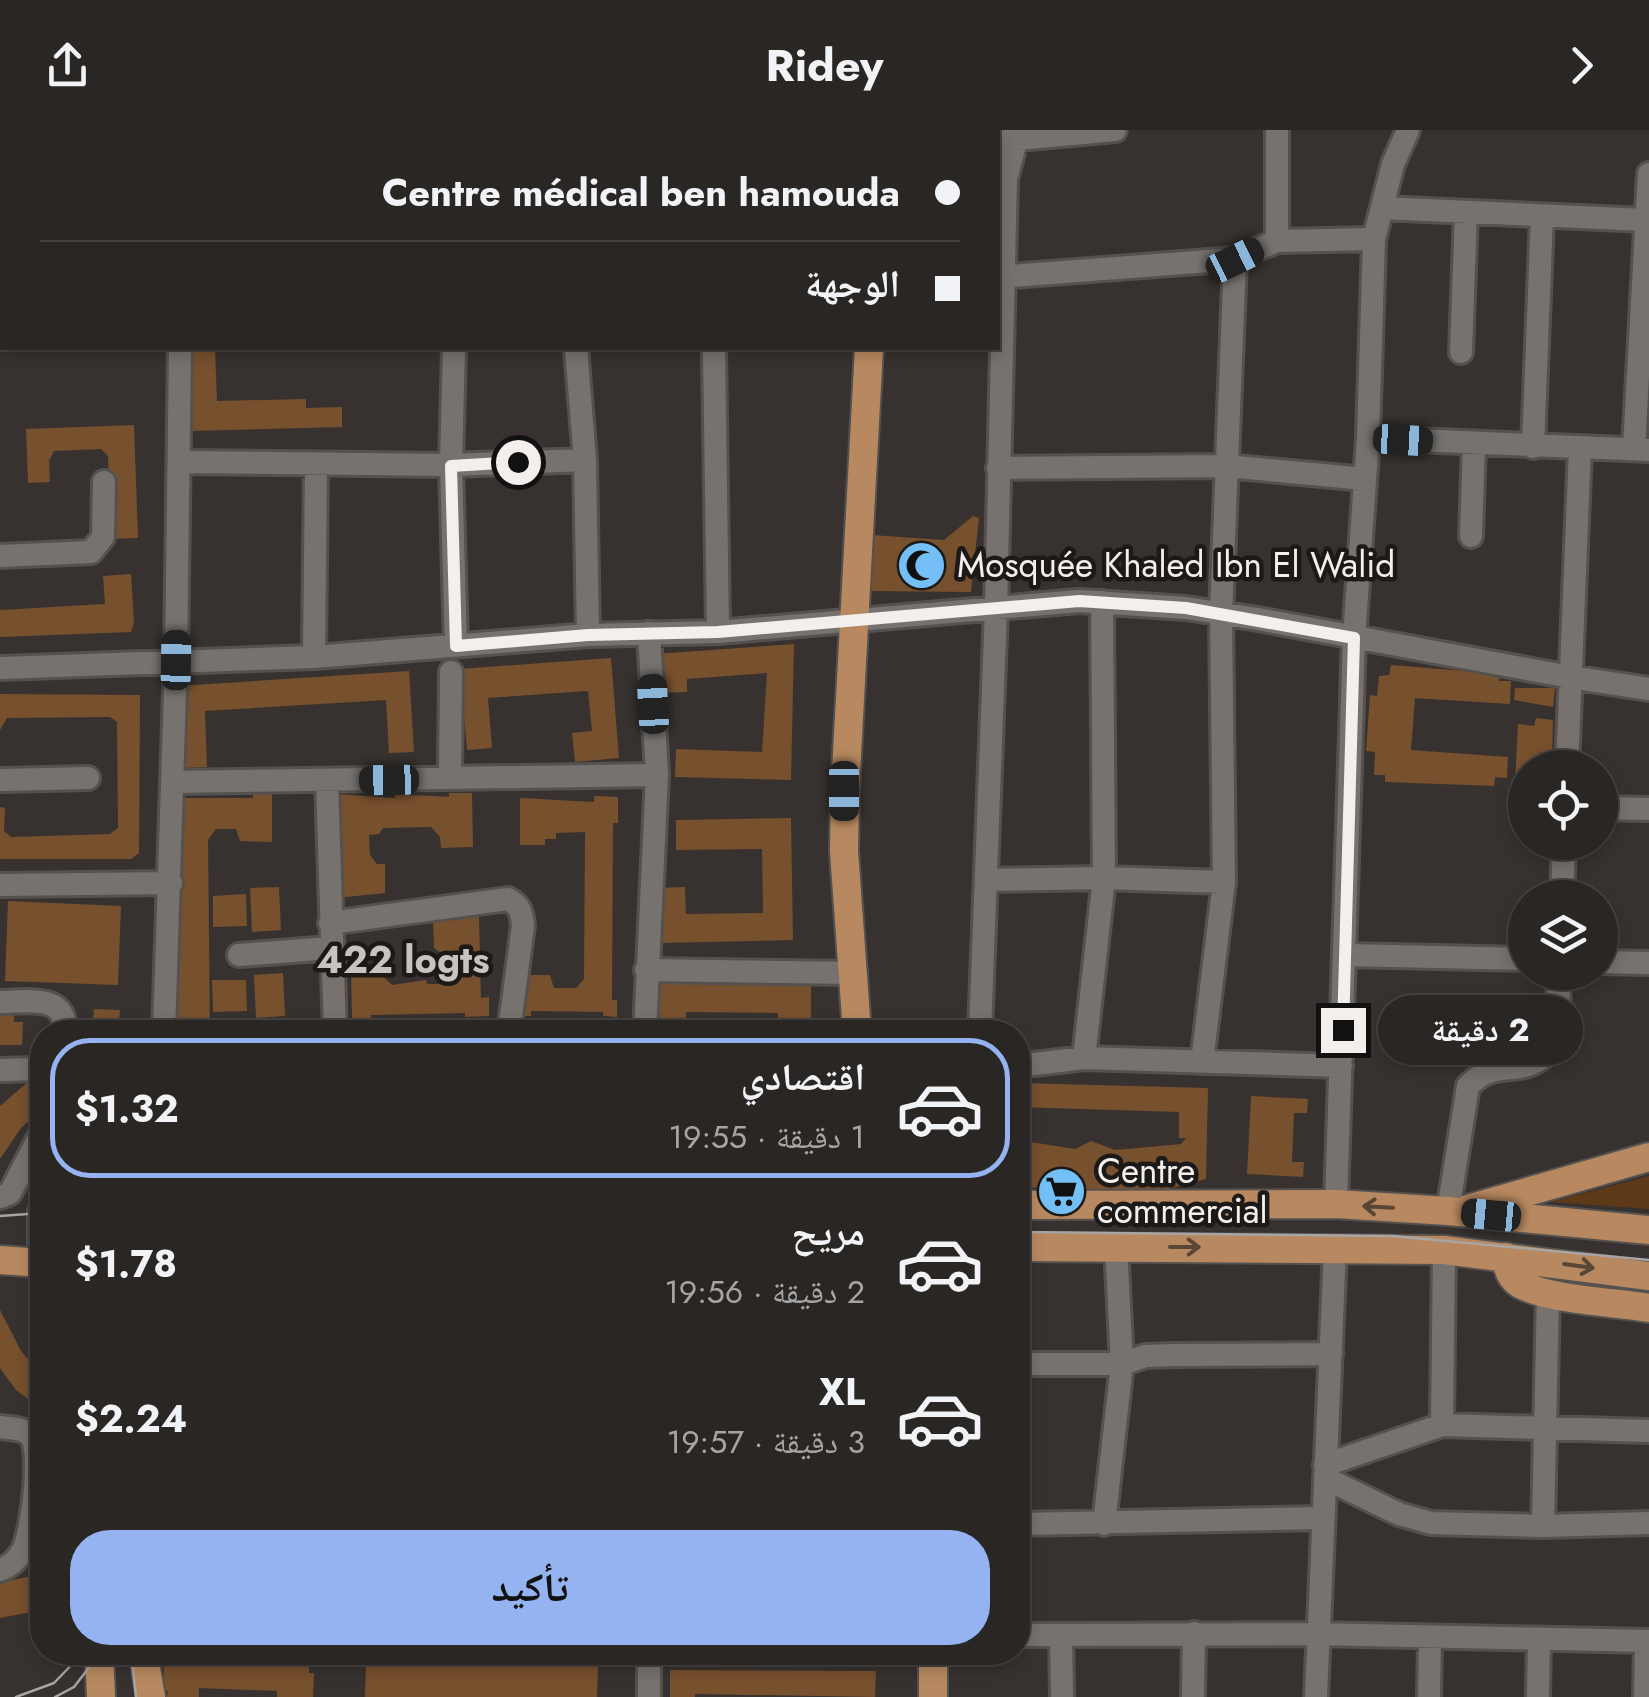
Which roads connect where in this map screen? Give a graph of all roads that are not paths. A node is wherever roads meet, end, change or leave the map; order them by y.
1 (1114, 130) edge
2 (1277, 130) edge
3 (1408, 130) edge
4 (1011, 136) edge
5 (1649, 174) edge
6 (1382, 208) junction
7 (1466, 212) junction
8 (1542, 216) junction
9 (1644, 220) junction
10 (1374, 240) junction
11 (1276, 242) junction
12 (1235, 260) junction
13 (1000, 277) edge
14 (180, 350) edge
15 (454, 350) edge
16 (576, 350) edge
17 (714, 350) edge
18 (870, 350) edge
19 (999, 350) edge
20 (1461, 352) dead end
21 (1368, 438) junction
22 (1474, 444) junction
23 (1533, 446) junction
24 (1580, 448) junction
25 (1642, 450) edge
26 (585, 460) junction
27 (179, 462) junction
28 (316, 464) junction
29 (451, 466) junction
30 (1226, 466) junction
31 (998, 468) junction
32 (1365, 479) junction
33 (104, 482) dead end
34 (1471, 536) dead end
35 (0, 556) edge
36 (1102, 602) junction
37 (996, 609) junction
38 (1221, 614) junction
39 (856, 619) junction
40 (718, 632) junction
41 (649, 634) junction
42 (588, 635) junction
43 (1354, 638) junction
44 (456, 646) junction
45 (314, 656) junction
46 (176, 660) junction
47 (0, 668) edge
48 (451, 672) dead end
49 (1570, 678) junction
50 (1649, 689) edge
51 (1568, 750) edge
52 (656, 774) junction
53 (88, 778) dead end
54 (450, 778) junction
55 (0, 780) edge
56 (327, 781) junction
57 (172, 782) junction
58 (1618, 808) edge
59 (1649, 809) edge
60 (1104, 878) junction
61 (986, 880) junction
62 (1224, 882) junction
63 (171, 883) junction
64 (0, 885) edge
65 (330, 923) junction
66 (331, 948) junction
67 (239, 955) dead end
68 (1346, 956) junction
69 (1508, 959) edge
70 (1618, 963) edge
71 (1649, 964) edge
72 (646, 970) junction
73 (855, 974) junction
74 (1557, 990) edge
75 (0, 1002) edge
76 (64, 1020) edge
77 (165, 1020) edge
78 (334, 1020) edge
79 (511, 1020) edge
80 (645, 1020) edge
81 (857, 1020) edge
82 (980, 1020) edge
83 (1084, 1058) junction
84 (1202, 1062) junction
85 (1030, 1065) edge
86 (1341, 1066) junction
87 (30, 1069) edge
88 (0, 1070) edge
89 (30, 1155) edge
90 (1649, 1157) edge
91 (0, 1198) edge
92 (1336, 1204) junction
93 (1030, 1205) edge
94 (1454, 1211) junction
95 (1649, 1230) edge
96 (1116, 1246) junction
97 (1030, 1247) edge
98 (1335, 1248) junction
99 (1444, 1250) junction
100 (1506, 1256) junction
101 (0, 1260) edge
102 (30, 1262) edge
103 (1649, 1276) edge
104 (1548, 1293) junction
105 (1649, 1308) edge
106 (1331, 1354) junction
107 (1030, 1364) edge
108 (1122, 1364) junction
109 (1442, 1425) junction
110 (0, 1427) edge
111 (1544, 1427) junction
112 (1649, 1431) edge
113 (30, 1435) edge
114 (1325, 1472) junction
115 (1323, 1518) junction
116 (1649, 1523) edge
117 (1030, 1524) edge
118 (1104, 1524) junction
119 (1544, 1526) junction
120 (30, 1531) edge
121 (0, 1570) edge
122 (1194, 1633) junction
123 (1317, 1634) junction
124 (1061, 1635) junction
125 (1030, 1636) edge
126 (1430, 1637) junction
127 (1539, 1639) junction
128 (1648, 1641) edge
129 (100, 1665) edge
130 (145, 1665) edge
131 (650, 1665) edge
132 (933, 1665) edge
133 (101, 1697) edge
134 (151, 1697) edge
135 (649, 1697) edge
136 (933, 1697) edge
137 (1062, 1697) edge
138 (1194, 1697) edge
139 (1316, 1697) edge
140 (1429, 1697) edge
141 (1538, 1697) edge
142 (1645, 1697) edge

1 - 4 street
2 - 11 street
3 - 6 street
4 - 13 street
5 - 9 street
6 - 7 street
6 - 10 street
7 - 8 street
7 - 20 street
8 - 9 street
8 - 23 street
9 - 25 street
10 - 11 street
10 - 21 street
11 - 12 street
12 - 13 street
12 - 30 street
14 - 27 street
15 - 29 street
16 - 26 street
17 - 40 street
18 - 39 main road
19 - 31 street
21 - 22 street
21 - 32 street
22 - 23 street
22 - 34 street
23 - 24 street
24 - 25 street
24 - 49 street
26 - 29 street
26 - 42 street
27 - 28 street
27 - 46 street
28 - 29 street
28 - 45 street
29 - 44 street
30 - 31 street
30 - 32 street
30 - 38 street
31 - 37 street
32 - 43 street
33 - 35 street
36 - 37 street
36 - 38 street
36 - 60 street
37 - 39 street
37 - 61 street
38 - 43 street
38 - 62 street
39 - 40 street
39 - 73 main road
40 - 41 street
41 - 42 street
41 - 52 street
42 - 44 street
43 - 49 street
43 - 68 street
44 - 45 street
45 - 46 street
46 - 47 street
46 - 57 street
48 - 54 street
49 - 50 street
49 - 51 street
52 - 54 street
52 - 72 street
53 - 55 street
54 - 56 street
56 - 57 street
56 - 65 street
57 - 63 street
58 - 59 street
60 - 61 street
60 - 62 street
60 - 83 street
61 - 82 street
62 - 84 street
63 - 64 street
63 - 77 street
65 - 66 street
65 - 79 street
66 - 67 street
66 - 78 street
68 - 69 street
68 - 86 street
70 - 71 street
72 - 73 street
72 - 80 street
73 - 81 main road
74 - 94 street
75 - 76 street
83 - 84 street
83 - 85 street
84 - 86 street
86 - 92 street
87 - 88 street
89 - 91 street
90 - 94 main road
92 - 93 main road
94 -> 92 main road
94 - 95 main road
96 - 97 main road
96 -> 98 main road
96 - 108 street
98 - 99 main road
98 - 106 street
99 - 100 main road
99 - 109 street
100 -> 103 main road
100 - 104 main road
101 - 102 main road
104 - 105 main road
104 - 111 street
106 - 108 street
106 - 114 street
107 - 108 street
108 - 118 street
109 - 111 street
109 - 114 street
110 - 113 street
111 - 112 street
111 - 119 street
114 - 115 street
114 - 119 street
115 - 118 street
115 - 123 street
116 - 119 street
117 - 118 street
120 - 121 street
122 - 123 street
122 - 124 street
122 - 138 street
123 - 126 street
123 - 139 street
124 - 125 street
124 - 137 street
126 - 127 street
126 - 140 street
127 - 128 street
127 - 141 street
128 - 142 street
129 - 133 main road
130 - 134 main road
131 - 135 street
132 - 136 main road

